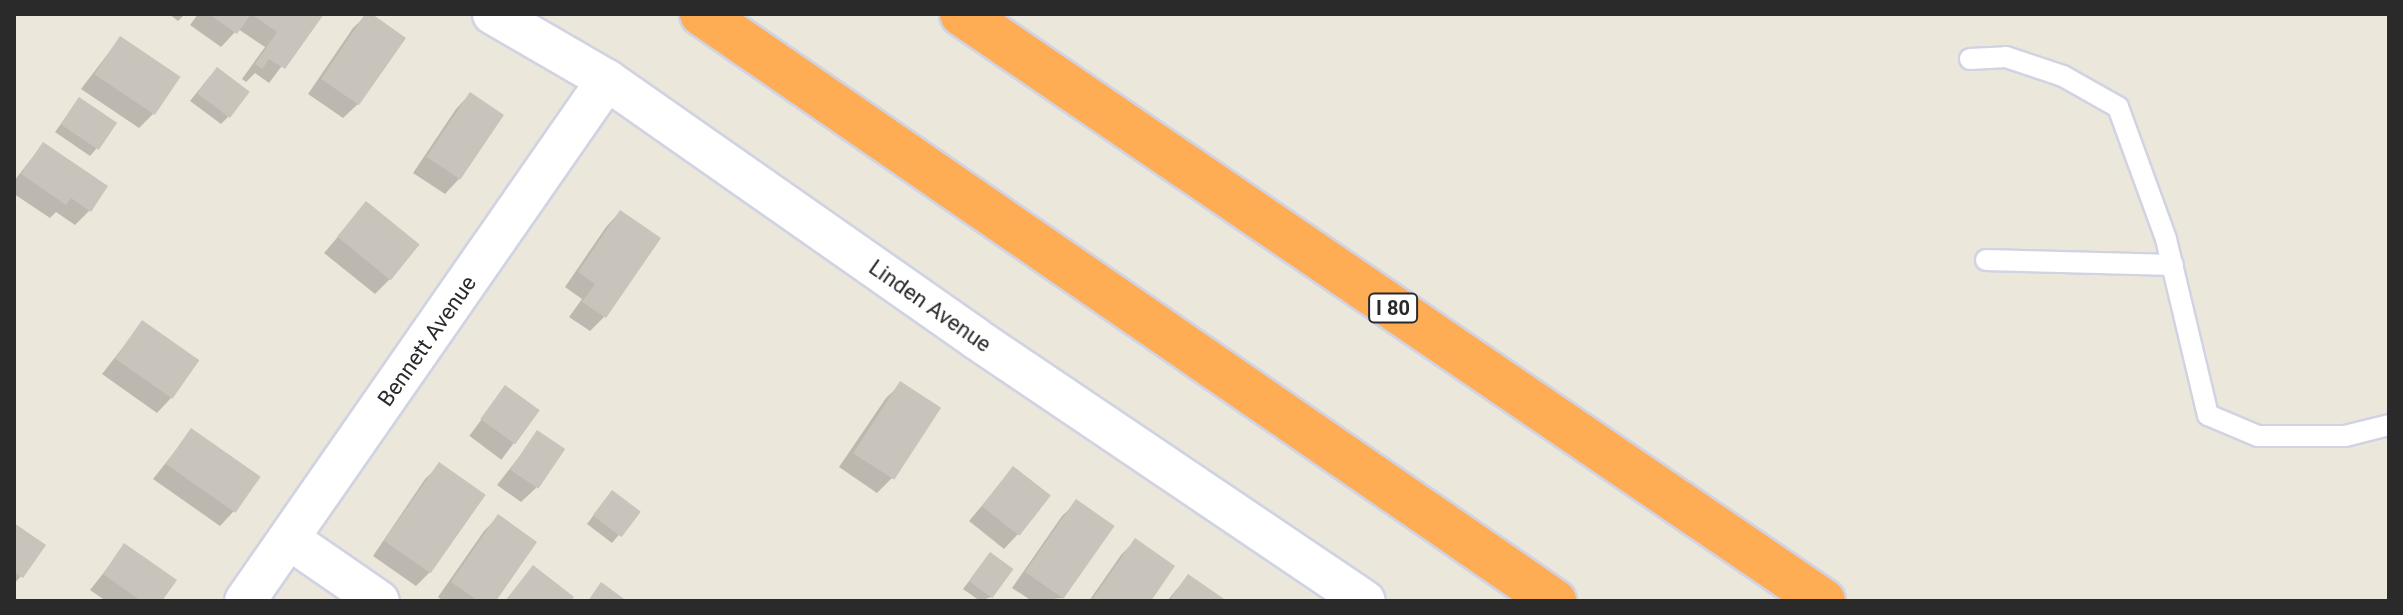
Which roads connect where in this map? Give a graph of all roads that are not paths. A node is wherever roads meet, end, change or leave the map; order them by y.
1 (493, 14) edge
2 (702, 14) edge
3 (962, 14) edge
4 (1970, 59) dead end
5 (607, 80) junction
6 (1986, 260) dead end
7 (2173, 265) junction
8 (2389, 425) edge
9 (289, 539) junction
10 (245, 601) edge
11 (379, 601) edge
12 (1365, 601) edge
13 (1554, 601) edge
14 (1823, 601) edge

1 - 5 street, Linden Avenue
2 - 13 highway
3 - 14 highway, I 80
4 - 7 lane
5 - 9 street, Bennett Avenue
5 - 12 street, Linden Avenue
6 - 7 lane
7 - 8 lane
9 - 10 street, Bennett Avenue
9 - 11 street

